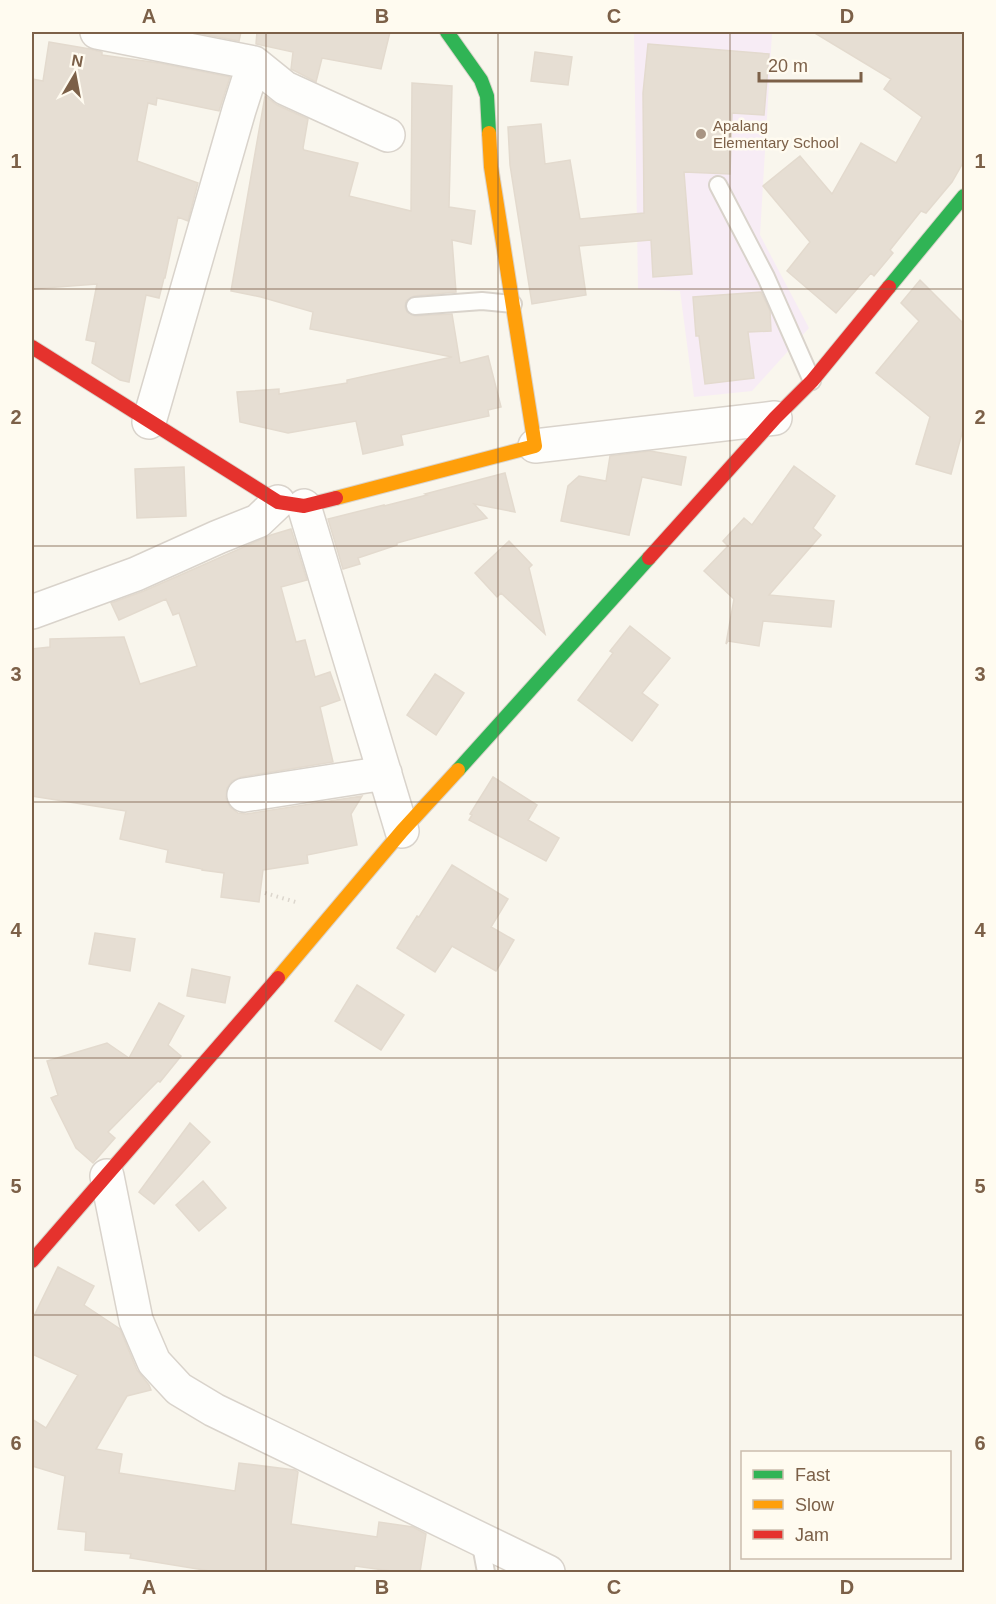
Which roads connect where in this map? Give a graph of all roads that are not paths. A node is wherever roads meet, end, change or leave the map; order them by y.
1 (97, 32) edge
2 (447, 32) edge
3 (254, 63) junction
4 (388, 135) dead end
5 (718, 185) dead end
6 (964, 196) edge
7 (513, 304) junction
8 (415, 306) dead end
9 (32, 347) edge
10 (812, 381) junction
11 (775, 418) junction
12 (149, 422) junction
13 (535, 446) junction
14 (291, 504) junction
15 (32, 612) edge
16 (384, 773) junction
17 (244, 795) dead end
18 (402, 831) junction
19 (107, 1176) junction
20 (34, 1254) edge
21 (480, 1540) junction
22 (486, 1572) edge
23 (548, 1572) edge

1 - 3 street
2 - 7 street
3 - 4 street
3 - 12 street
5 - 10 lane
6 - 10 street
7 - 8 lane
7 - 13 street
9 - 12 street
10 - 11 street
11 - 13 street
11 - 18 street
12 - 14 street
13 - 14 street
14 - 15 street
14 - 16 street
16 - 17 street
16 - 18 street
18 - 19 street
19 - 20 street
19 - 21 street
21 - 22 lane
21 - 23 street

